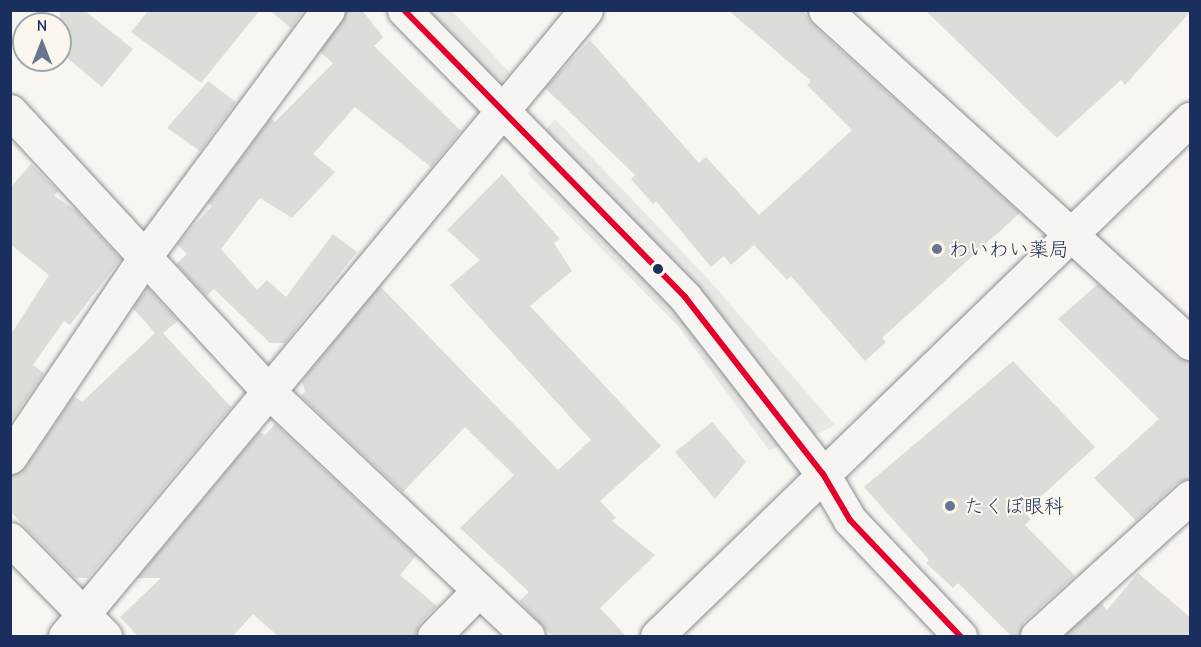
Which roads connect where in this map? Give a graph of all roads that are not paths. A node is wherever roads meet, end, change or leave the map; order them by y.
1 (20, 10) edge
2 (328, 10) edge
3 (404, 10) edge
4 (586, 10) edge
5 (825, 10) edge
6 (10, 21) edge
7 (10, 111) edge
8 (501, 114) junction
9 (1191, 119) edge
10 (1070, 235) junction
11 (146, 255) junction
12 (1191, 343) edge
13 (268, 391) junction
14 (10, 457) edge
15 (823, 474) junction
16 (1191, 497) edge
17 (10, 539) edge
18 (479, 590) junction
19 (84, 629) edge
20 (434, 636) edge
21 (528, 636) edge
22 (657, 636) edge
23 (960, 636) edge
24 (1037, 636) edge

1 - 6 street
2 - 11 street
3 - 8 street
4 - 8 street
5 - 10 street
7 - 11 street
8 - 13 street
8 - 15 street
9 - 10 street
10 - 12 street
10 - 15 street
11 - 13 street
11 - 14 street
13 - 18 street
13 - 19 street
15 - 22 street
15 - 23 street
16 - 24 street
17 - 19 street
18 - 20 street
18 - 21 street

